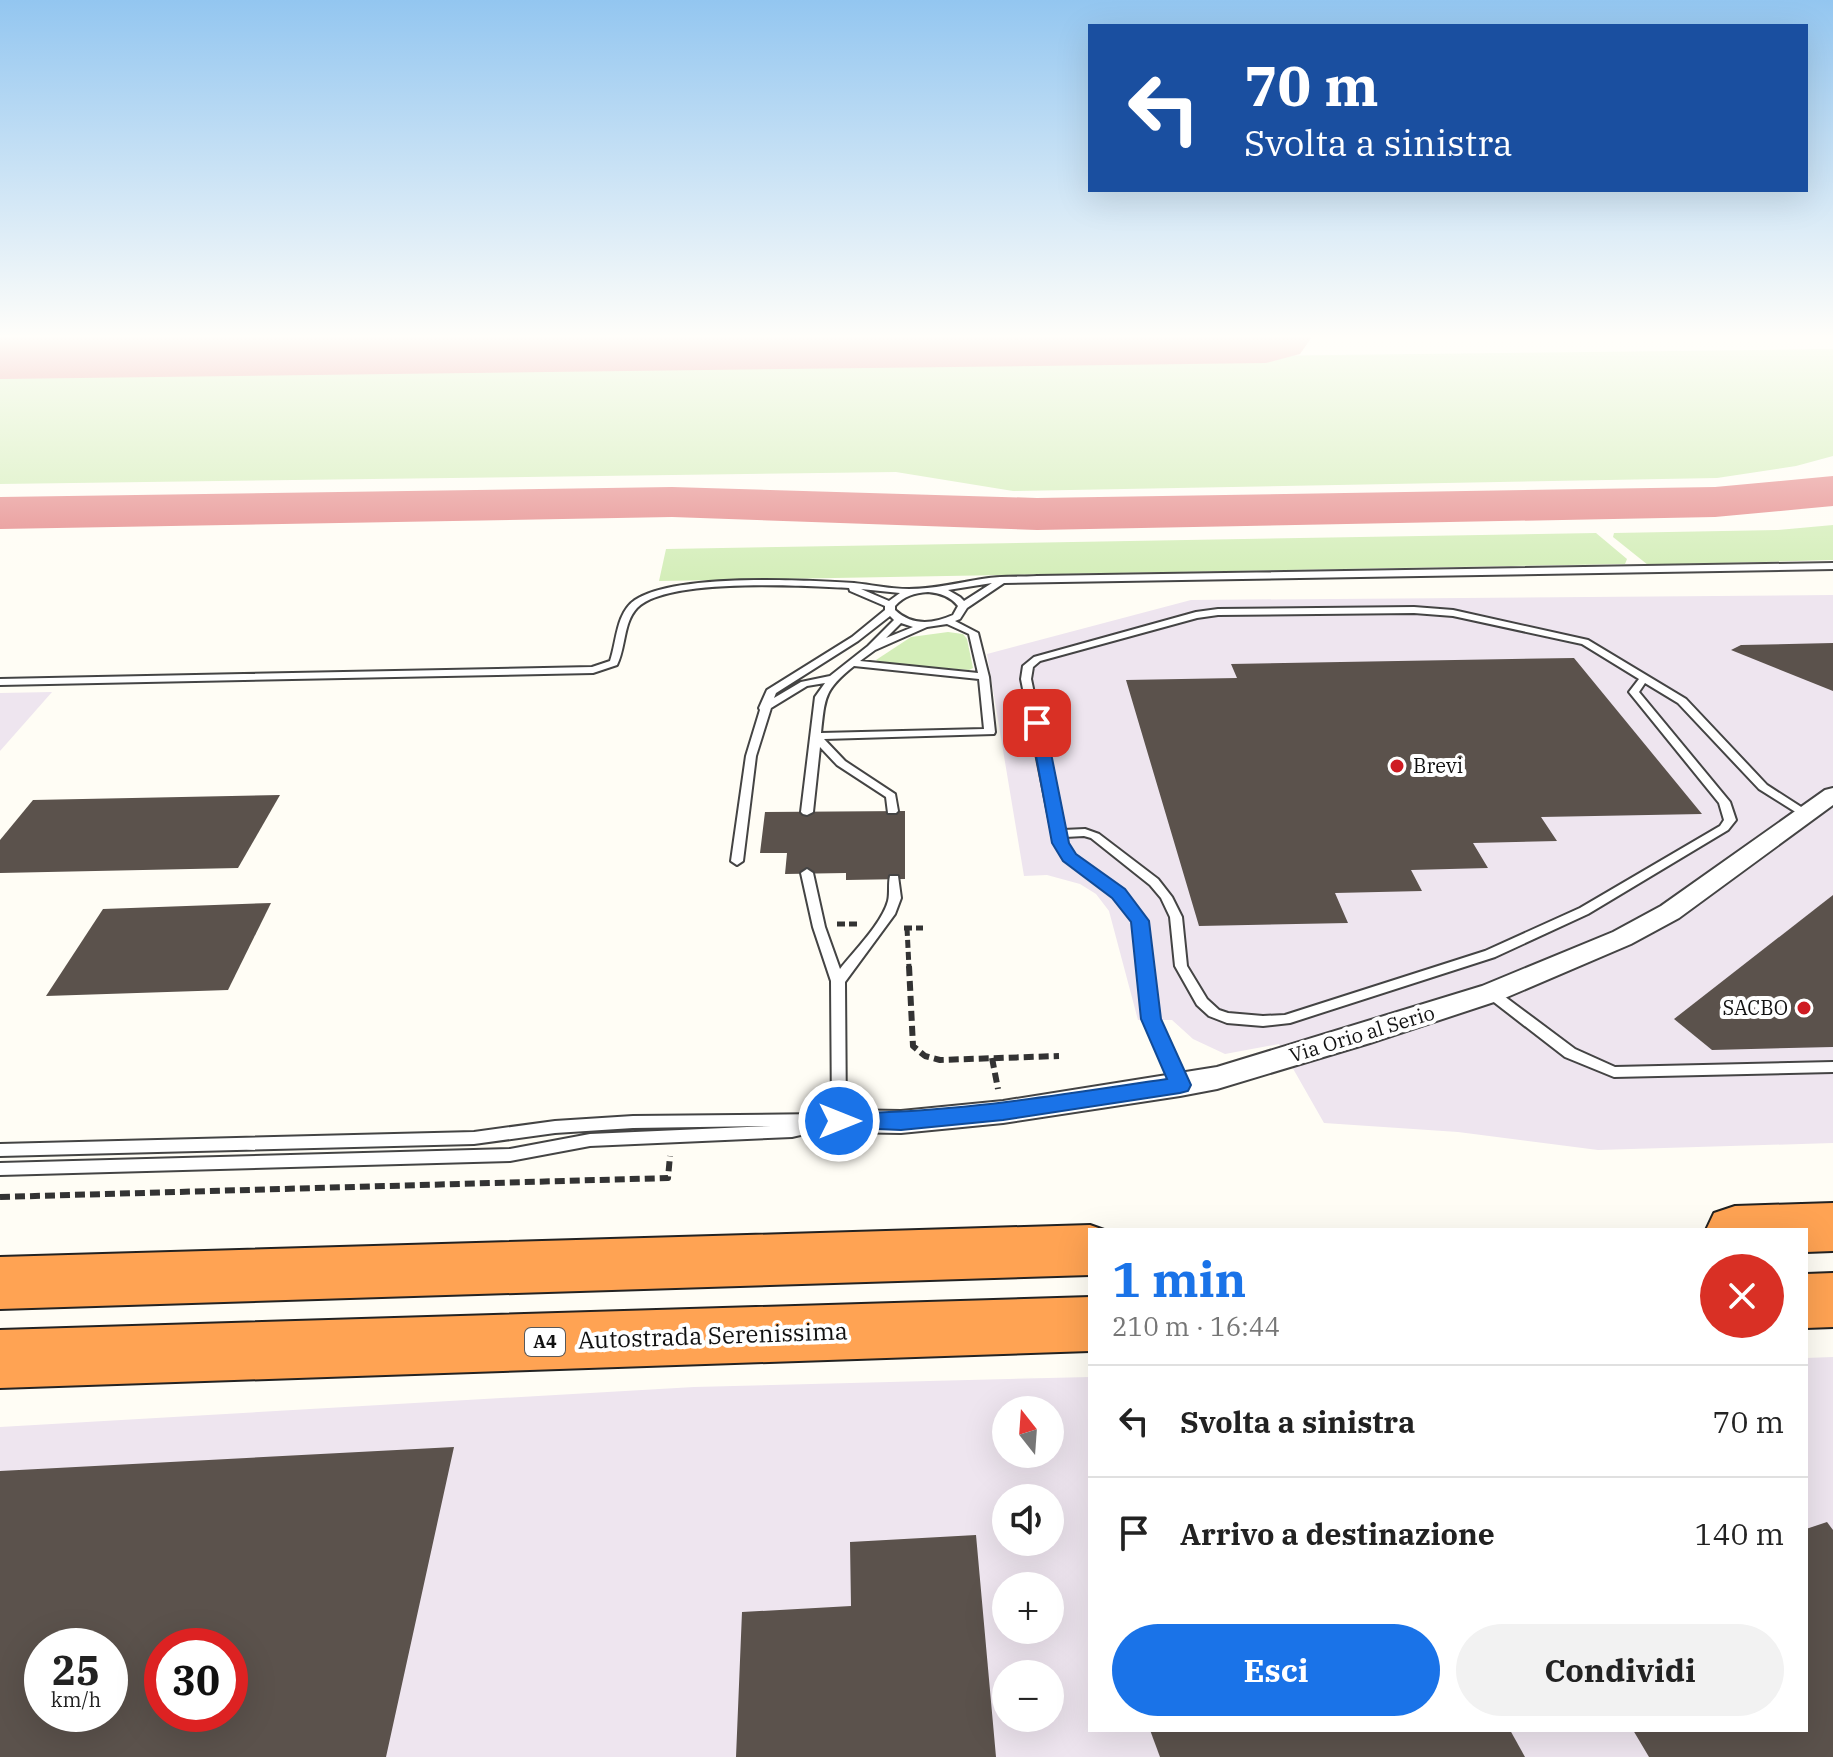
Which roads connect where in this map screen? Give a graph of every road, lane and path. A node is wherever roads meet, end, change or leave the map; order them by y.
1 (1833, 566) edge
2 (1003, 581) junction
3 (846, 586) junction
4 (934, 590) junction
5 (911, 592) junction
6 (963, 606) junction
7 (890, 608) junction
8 (900, 619) junction
9 (948, 621) junction
10 (925, 625) junction
11 (871, 648) junction
12 (852, 663) junction
13 (984, 677) junction
14 (833, 678) junction
15 (1644, 678) junction
16 (0, 682) edge
17 (764, 708) junction
18 (815, 736) junction
19 (1833, 795) edge
20 (892, 811) dead end
21 (807, 812) dead end
22 (1806, 814) junction
23 (1057, 834) junction
24 (737, 861) dead end
25 (807, 873) dead end
26 (894, 879) dead end
27 (834, 924) dead end
28 (860, 924) dead end
29 (897, 927) dead end
30 (907, 928) junction
31 (923, 928) dead end
32 (838, 981) junction
33 (1491, 993) junction
34 (1059, 1056) dead end
35 (992, 1058) junction
36 (1833, 1067) edge
37 (1180, 1085) junction
38 (998, 1090) dead end
39 (839, 1121) junction
40 (0, 1150) edge
41 (670, 1152) dead end
42 (0, 1169) edge
43 (0, 1197) edge
44 (1833, 1227) edge
45 (1800, 1228) edge
46 (1088, 1250) edge
47 (0, 1283) edge
48 (1833, 1300) edge
49 (1808, 1301) edge
50 (1088, 1324) edge
51 (0, 1359) edge

1 - 2 lane
2 - 4 lane
2 - 6 lane
3 - 5 lane
3 - 7 lane
3 - 16 lane
4 - 5 lane
4 - 6 lane
5 - 7 lane
6 - 9 lane
7 - 8 lane
7 - 17 lane
8 - 10 lane
8 - 11 lane
9 - 10 lane
9 - 13 lane
10 - 11 lane
11 - 12 lane
12 - 13 lane
12 - 14 lane
13 - 18 lane
14 - 17 lane
14 - 18 lane
15 - 22 lane
15 - 23 lane
15 - 23 lane
17 - 24 lane
18 - 20 lane
18 - 21 lane
19 - 22 street, Via Orio al Serio
22 - 33 street, Via Orio al Serio
23 - 37 lane
25 - 32 lane
26 - 32 lane
27 - 28 path
29 - 30 path
30 - 31 path
30 - 35 path
32 - 39 lane
33 - 36 lane
33 - 37 street, Via Orio al Serio
34 - 35 path
35 - 38 path
37 - 39 street, Via Orio al Serio
39 - 40 lane
39 - 42 lane
41 - 43 path
44 - 45 highway
46 - 47 highway
48 - 49 highway
50 - 51 highway, Autostrada Serenissima / A4

